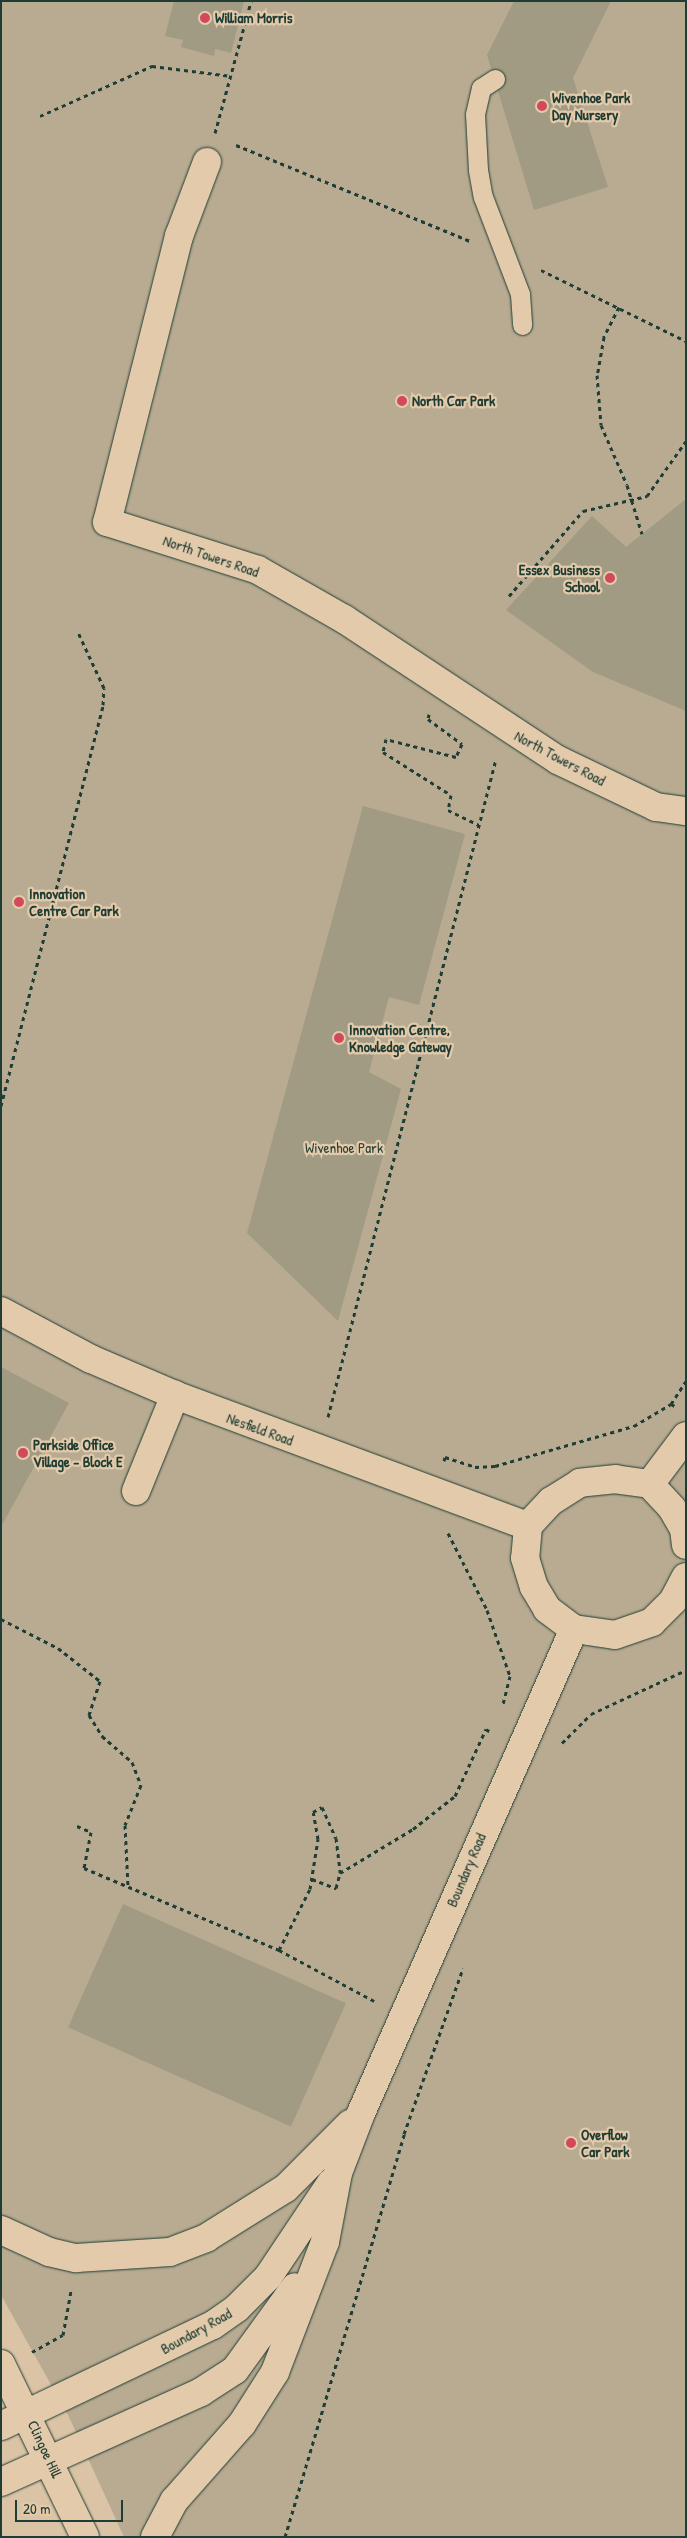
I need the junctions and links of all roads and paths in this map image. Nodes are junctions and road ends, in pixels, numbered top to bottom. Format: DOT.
graph roads {
  1 [pos="251,1"];
  2 [pos="231,76"];
  3 [pos="495,79"];
  4 [pos="40,116"];
  5 [pos="223,140"];
  6 [pos="233,143"];
  7 [pos="207,162"];
  8 [pos="509,257"];
  9 [pos="619,307"];
  10 [pos="522,325"];
  11 [pos="686,341"];
  12 [pos="686,441"];
  13 [pos="632,500"];
  14 [pos="642,534"];
  15 [pos="509,596"];
  16 [pos="78,632"];
  17 [pos="435,679"];
  18 [pos="504,728"];
  19 [pos="686,810"];
  20 [pos="479,825"];
  21 [pos="1,1106"];
  22 [pos="1,1311"];
  23 [pos="686,1381"];
  24 [pos="175,1396"];
  25 [pos="671,1404"];
  26 [pos="327,1420"];
  27 [pos="686,1436"];
  28 [pos="650,1484"];
  29 [pos="136,1491"];
  30 [pos="528,1526"];
  31 [pos="686,1545"];
  32 [pos="686,1579"];
  33 [pos="1,1619"];
  34 [pos="574,1628"];
  35 [pos="686,1670"];
  36 [pos="492,1733"];
  37 [pos="524,1737"];
  38 [pos="489,1740"];
  39 [pos="77,1826"];
  40 [pos="340,1873"];
  41 [pos="312,1879"];
  42 [pos="128,1887"];
  43 [pos="279,1950"];
  44 [pos="465,1962"];
  45 [pos="381,1993"];
  46 [pos="377,2002"];
  47 [pos="375,2008"];
  48 [pos="361,2113"];
  49 [pos="338,2173"];
  50 [pos="1,2230"];
  51 [pos="325,2242"];
  52 [pos="76,2258"];
  53 [pos="63,2335"];
  54 [pos="1,2364"];
  55 [pos="28,2412"];
  56 [pos="1,2426"];
  57 [pos="51,2461"];
  58 [pos="1,2482"];
  59 [pos="84,2537"];
  60 [pos="155,2537"];
  61 [pos="285,2537"];
  1 -- 2 [label="path"];
  2 -- 4 [label="path"];
  2 -- 5 [label="path"];
  3 -- 8 [label="lane"];
  6 -- 8 [label="path"];
  7 -- 17 [label="street, North Towers Road"];
  8 -- 9 [label="path"];
  8 -- 10 [label="lane"];
  9 -- 11 [label="path"];
  9 -- 13 [label="path"];
  12 -- 13 [label="path"];
  13 -- 14 [label="path"];
  13 -- 15 [label="path"];
  16 -- 21 [label="path"];
  17 -- 18 [label="street, North Towers Road"];
  17 -- 20 [label="path"];
  18 -- 19 [label="street, North Towers Road"];
  18 -- 20 [label="path"];
  20 -- 26 [label="path"];
  22 -- 24 [label="street, Nesfield Road"];
  23 -- 25 [label="path"];
  24 -- 29 [label="street"];
  24 -- 30 [label="street, Nesfield Road"];
  27 -- 28 [label="street"];
  28 -- 30 [label="street"];
  28 -- 31 [label="street"];
  30 -- 34 [label="street"];
  32 -- 34 [label="street"];
  33 -- 42 [label="path"];
  34 -- 37 [label="street, Boundary Road"];
  35 -- 37 [label="path"];
  36 -- 37 [label="path"];
  36 -- 38 [label="path"];
  36 -- 40 [label="path"];
  37 -- 48 [label="street, Boundary Road"];
  39 -- 42 [label="path"];
  40 -- 41 [label="path"];
  40 -- 41 [label="path"];
  41 -- 43 [label="path"];
  42 -- 43 [label="path"];
  43 -- 46 [label="path"];
  44 -- 61 [label="path"];
  45 -- 46 [label="path"];
  46 -- 47 [label="path"];
  48 -- 49 [label="street, Boundary Road"];
  48 -- 52 [label="street, Boundary Road"];
  49 -- 51 [label="street, Boundary Road"];
  49 -- 55 [label="street, Boundary Road"];
  50 -- 52 [label="street, Boundary Road"];
  51 -- 57 [label="street, Boundary Road"];
  51 -- 60 [label="street, Boundary Road"];
  52 -- 53 [label="path"];
  54 -- 55 [label="street, Clingoe Hill"];
  55 -- 56 [label="street, Boundary Road"];
  55 -- 57 [label="street, Clingoe Hill"];
  57 -- 58 [label="street, Boundary Road"];
  57 -- 59 [label="street, Clingoe Hill"];
}
